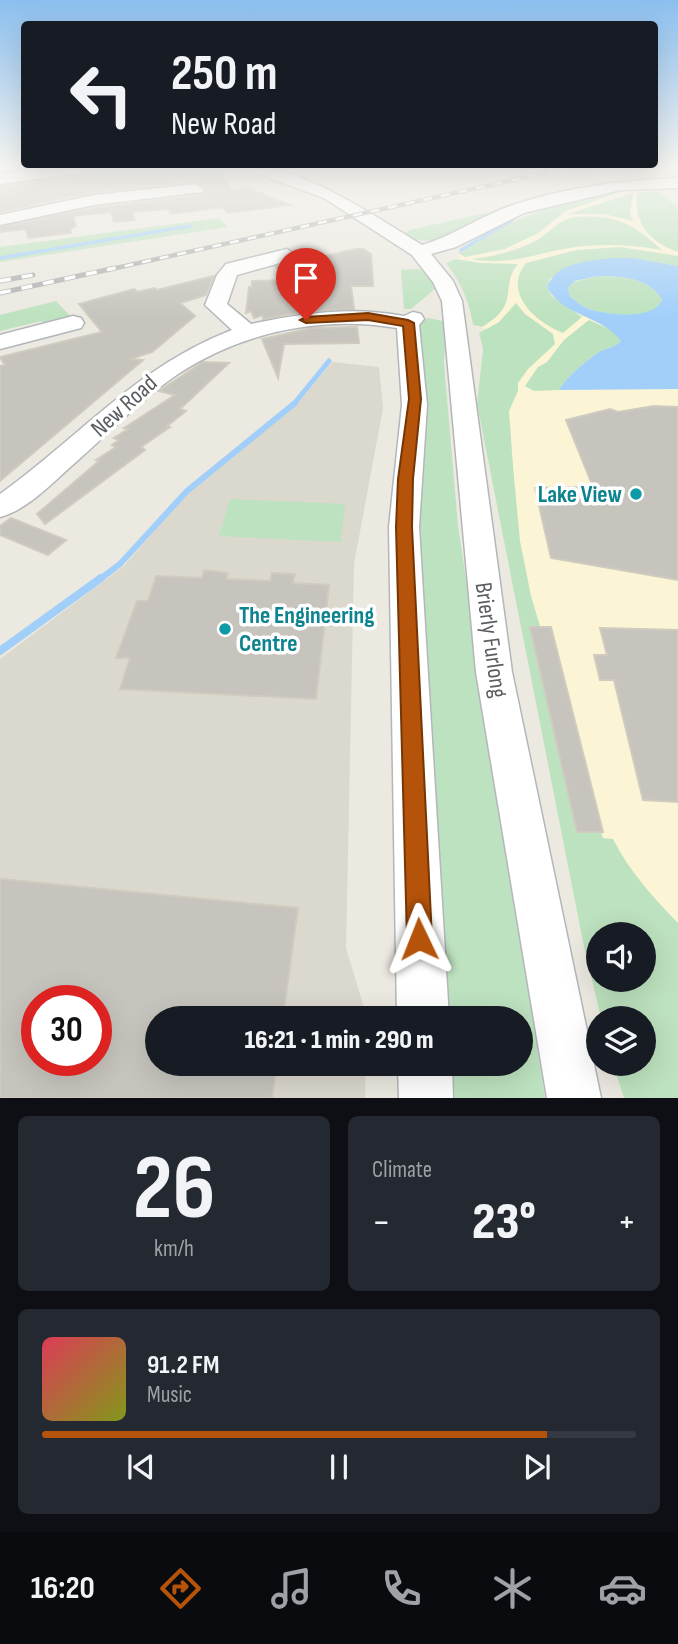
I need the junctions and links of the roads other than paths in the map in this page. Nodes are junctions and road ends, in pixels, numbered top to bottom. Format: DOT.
graph roads {
  1 [pos="361,216"];
  2 [pos="500,216"];
  3 [pos="419,251"];
  4 [pos="287,256"];
  5 [pos="63,328"];
  6 [pos="246,331"];
  7 [pos="0,342"];
  8 [pos="4,501"];
  9 [pos="422,1006"];
  10 [pos="425,1076"];
  11 [pos="426,1098"];
  12 [pos="574,1098"];
  1 -- 3 [label="street, Brierly Furlong"];
  2 -- 3 [label="street"];
  3 -- 12 [label="street, Brierly Furlong"];
  4 -- 6 [label="street"];
  5 -- 7 [label="street"];
  6 -- 8 [label="street, New Road"];
  6 -- 9 [label="street, New Road"];
  10 -- 11 [label="street"];
}
